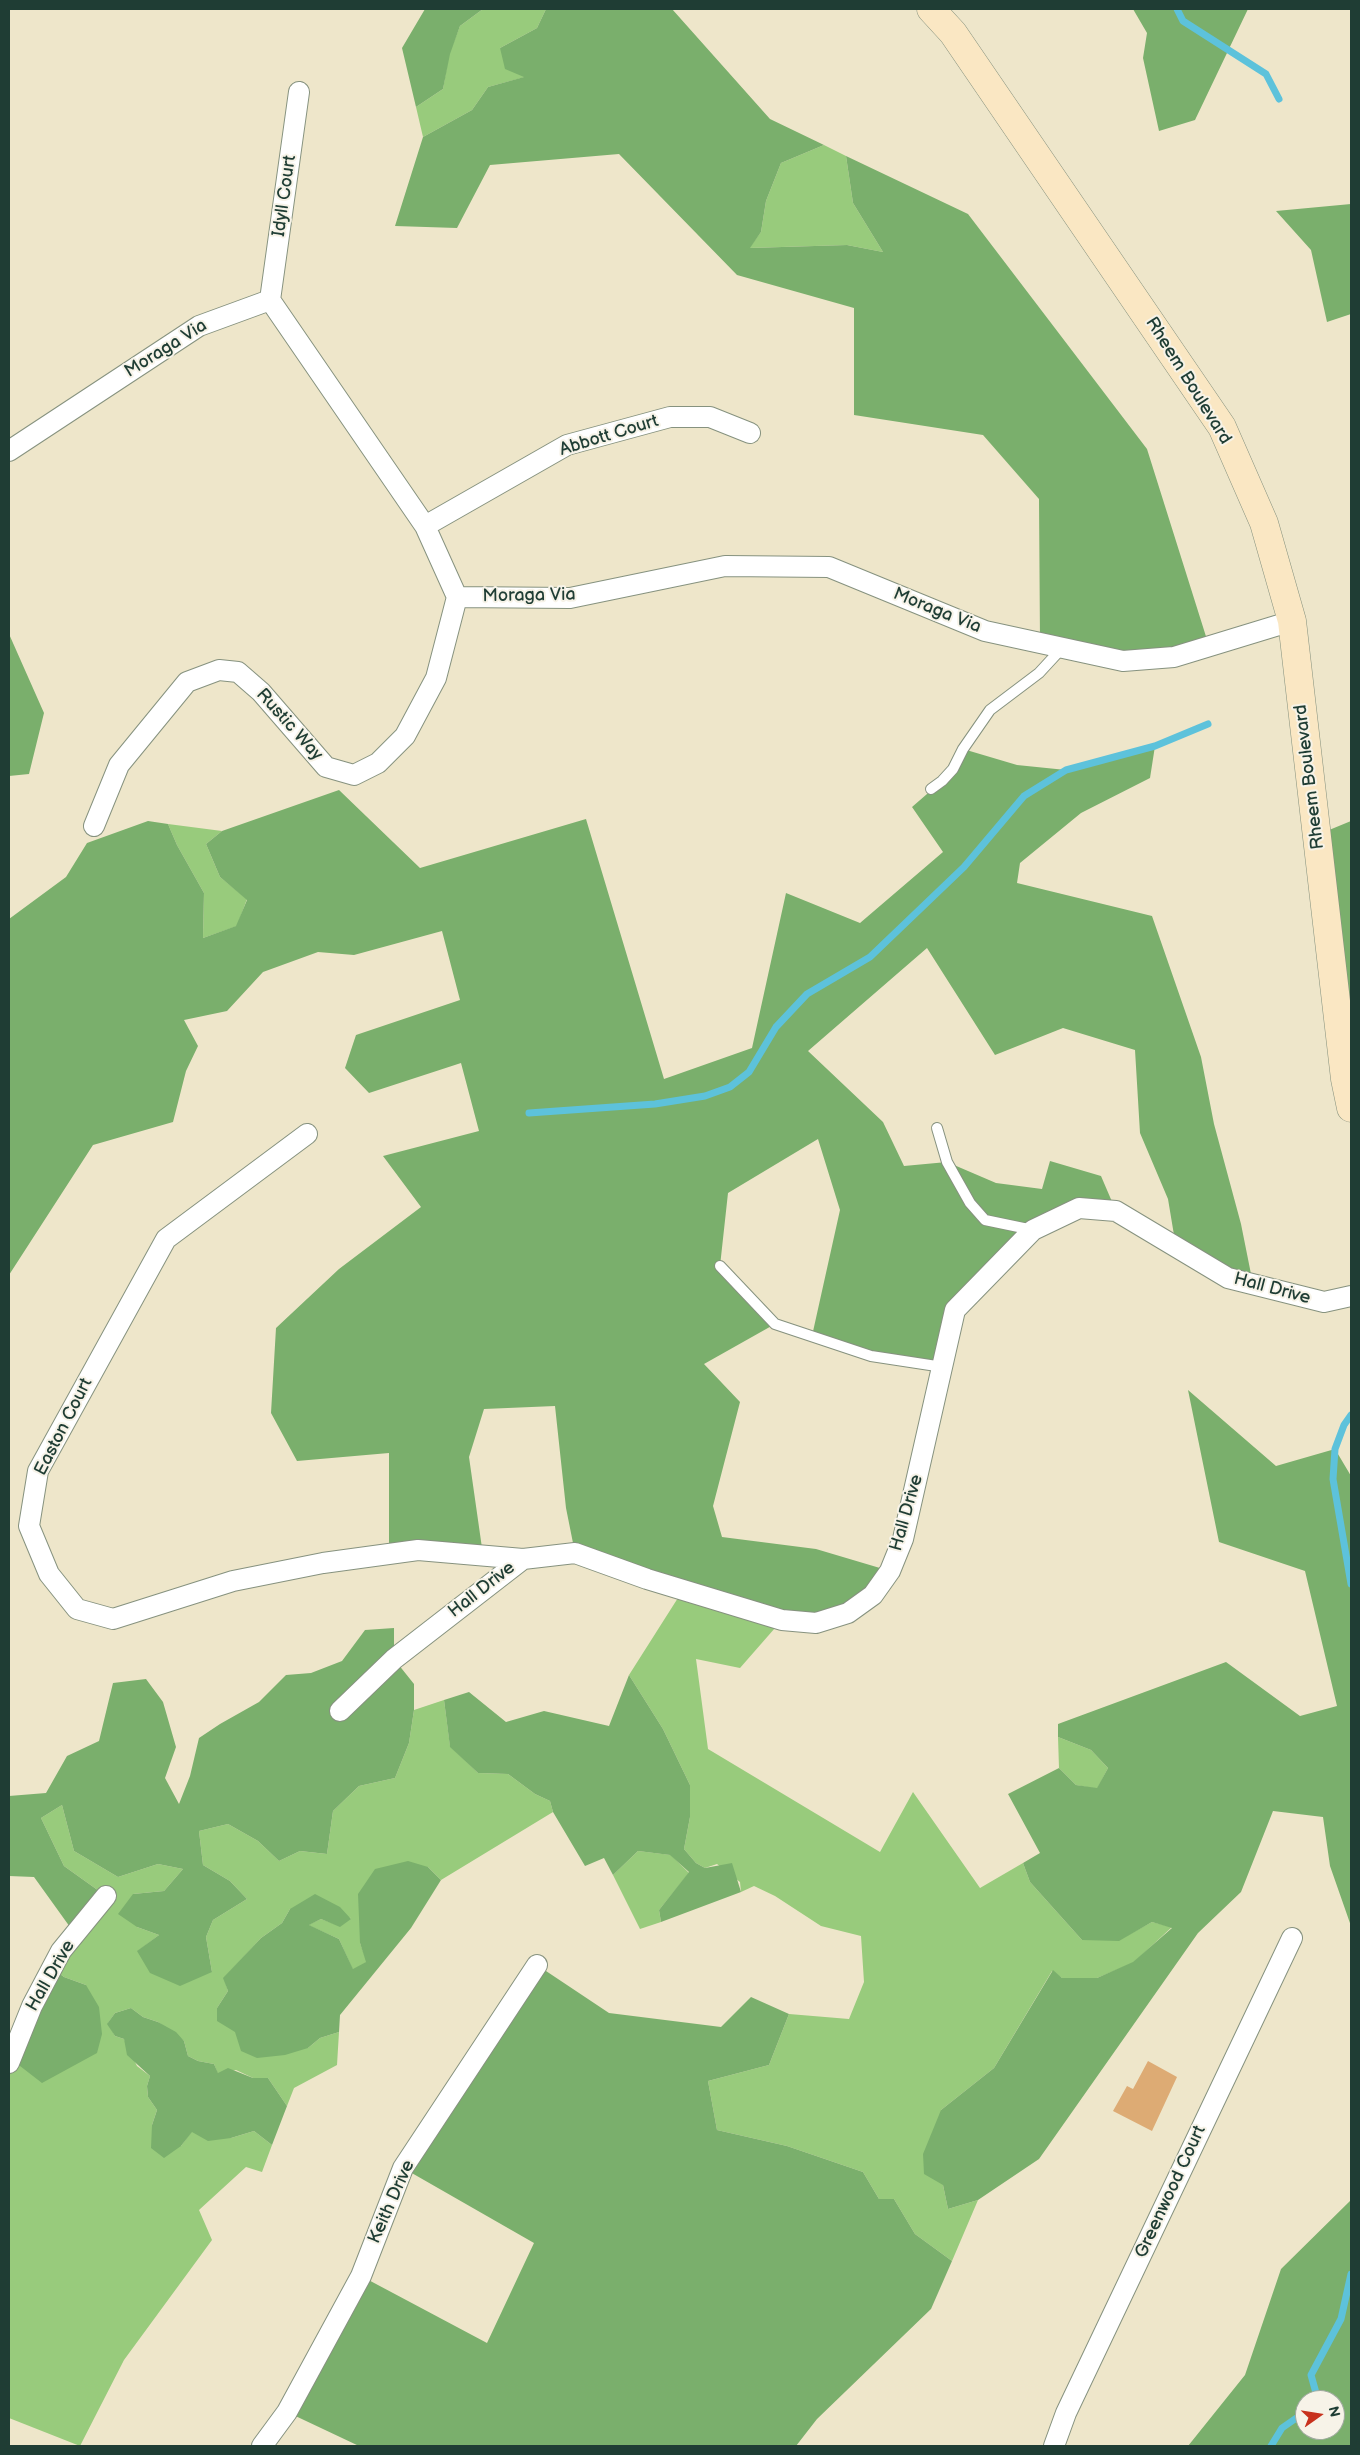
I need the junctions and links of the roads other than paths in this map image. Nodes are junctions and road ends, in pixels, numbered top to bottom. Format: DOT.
graph roads {
  1 [pos="931,9"];
  2 [pos="299,92"];
  3 [pos="270,300"];
  4 [pos="750,434"];
  5 [pos="9,451"];
  6 [pos="425,526"];
  7 [pos="457,597"];
  8 [pos="1292,621"];
  9 [pos="1063,647"];
  10 [pos="931,788"];
  11 [pos="94,826"];
  12 [pos="1346,1037"];
  13 [pos="1348,1080"];
  14 [pos="1351,1108"];
  15 [pos="937,1128"];
  16 [pos="307,1134"];
  17 [pos="1033,1230"];
  18 [pos="720,1266"];
  19 [pos="1351,1296"];
  20 [pos="943,1367"];
  21 [pos="523,1559"];
  22 [pos="340,1711"];
  23 [pos="106,1896"];
  24 [pos="1292,1938"];
  25 [pos="537,1965"];
  26 [pos="9,2063"];
  27 [pos="262,2446"];
  28 [pos="1054,2446"];
  1 -- 8 [label="street, Rheem Boulevard"];
  2 -- 3 [label="street, Idyll Court"];
  3 -- 5 [label="street, Moraga Via"];
  3 -- 6 [label="street, Moraga Via"];
  4 -- 6 [label="street, Abbott Court"];
  6 -- 7 [label="street, Moraga Via"];
  7 -- 9 [label="street, Moraga Via"];
  7 -- 11 [label="street, Rustic Way"];
  8 -- 9 [label="street, Moraga Via"];
  8 -- 12 [label="street, Rheem Boulevard"];
  9 -- 10 [label="lane"];
  12 -- 13 [label="street, Rheem Boulevard"];
  13 -- 14 [label="street, Rheem Boulevard"];
  15 -- 17 [label="lane"];
  16 -- 21 [label="street, Easton Court"];
  17 -- 19 [label="street, Hall Drive"];
  17 -- 20 [label="street, Hall Drive"];
  18 -- 20 [label="lane"];
  20 -- 21 [label="street, Hall Drive"];
  21 -- 22 [label="street, Hall Drive"];
  23 -- 26 [label="street, Hall Drive"];
  24 -- 28 [label="street, Greenwood Court"];
  25 -- 27 [label="street, Keith Drive"];
}
